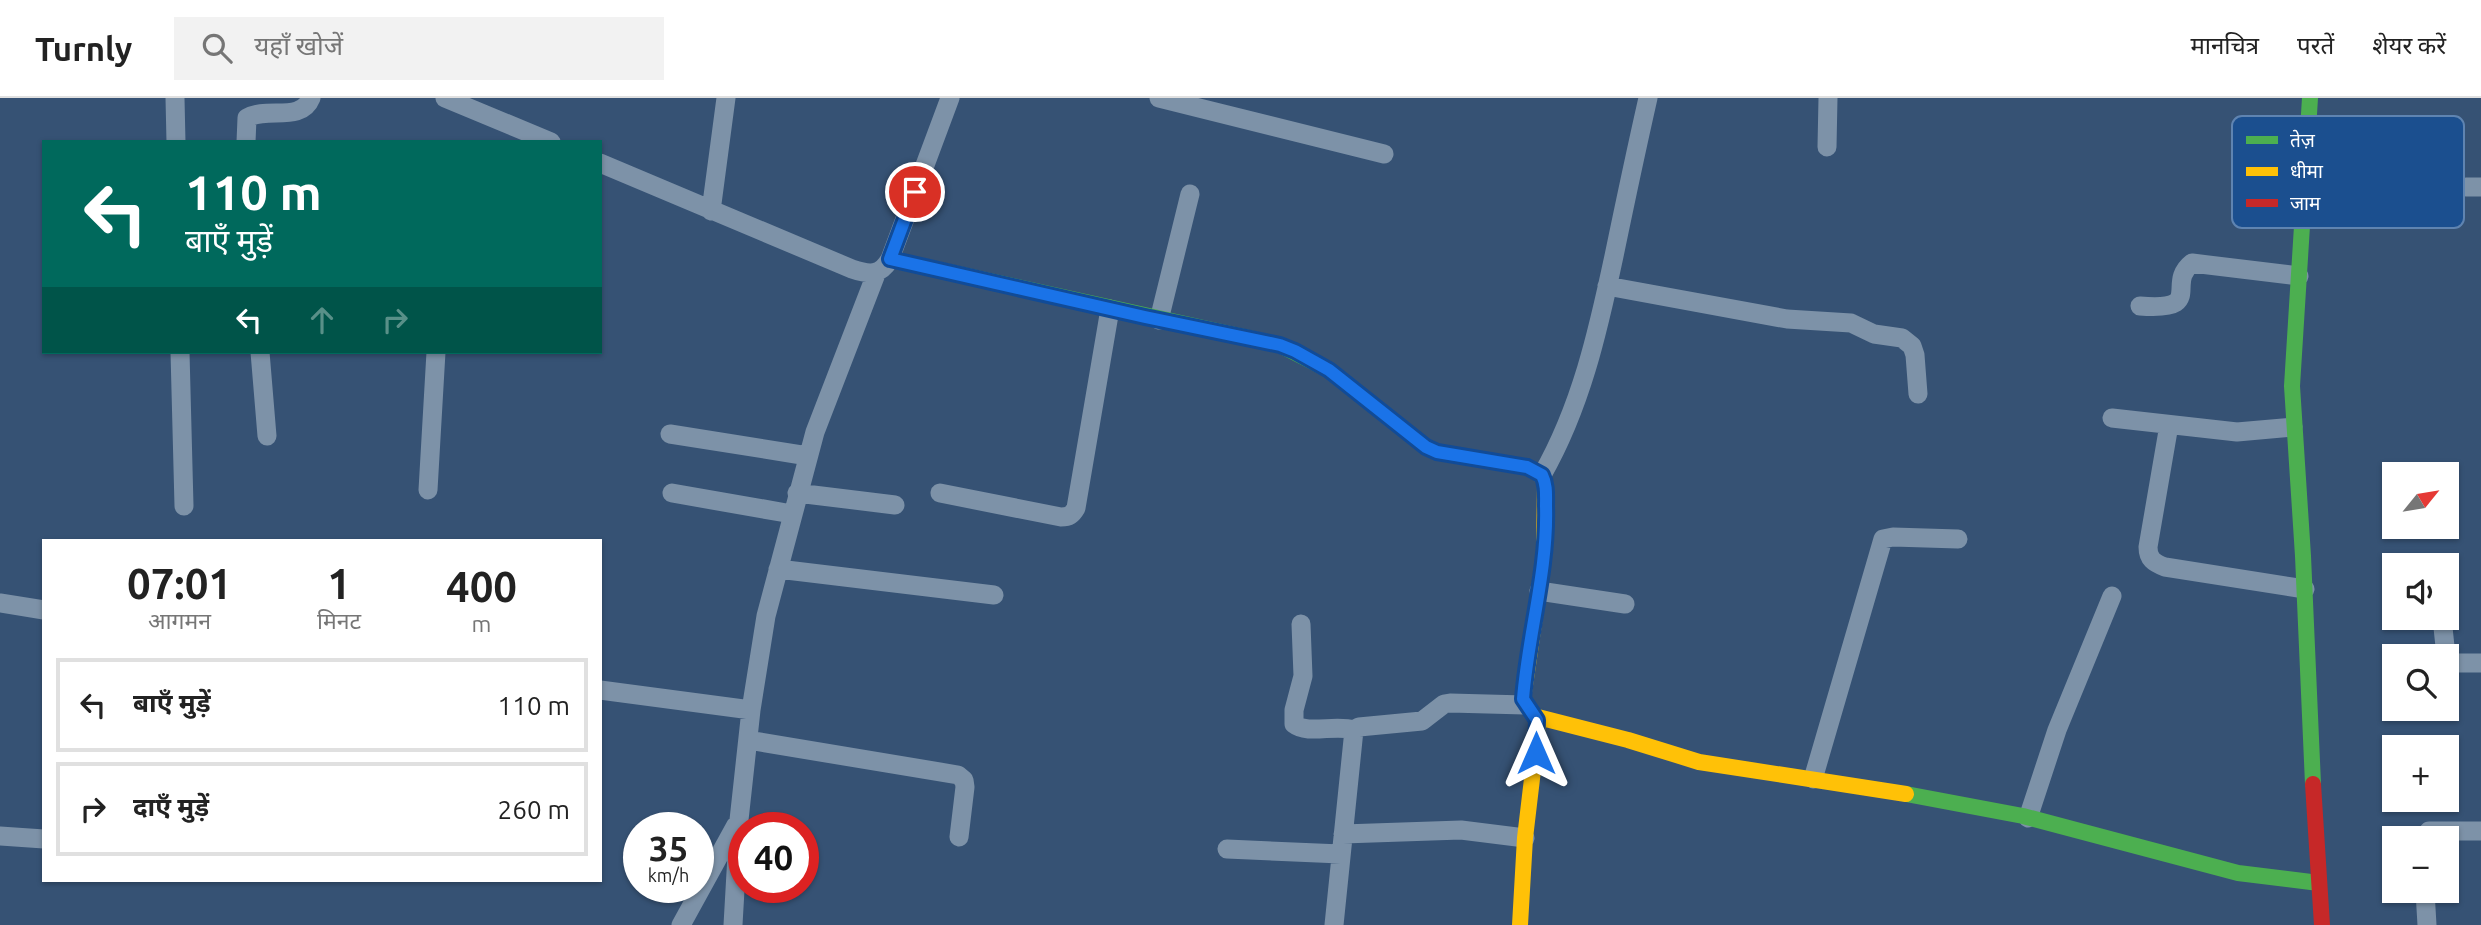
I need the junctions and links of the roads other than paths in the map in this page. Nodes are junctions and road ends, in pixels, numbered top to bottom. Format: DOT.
graph roads {
  1 [pos="175,98"];
  2 [pos="311,98"];
  3 [pos="445,98"];
  4 [pos="726,98"];
  5 [pos="950,98"];
  6 [pos="1159,98"];
  7 [pos="1648,98"];
  8 [pos="1828,98"];
  9 [pos="2310,98"];
  10 [pos="2309,116"];
  11 [pos="502,132"];
  12 [pos="176,140"];
  13 [pos="246,140"];
  14 [pos="541,140"];
  15 [pos="1827,147"];
  16 [pos="1384,154"];
  17 [pos="602,164"];
  18 [pos="1189,194"];
  19 [pos="712,211"];
  20 [pos="2302,228"];
  21 [pos="890,259"];
  22 [pos="876,274"];
  23 [pos="2299,276"];
  24 [pos="1607,286"];
  25 [pos="2140,306"];
  26 [pos="1110,309"];
  27 [pos="1159,320"];
  28 [pos="180,354"];
  29 [pos="260,354"];
  30 [pos="436,354"];
  31 [pos="1917,394"];
  32 [pos="2112,418"];
  33 [pos="2169,425"];
  34 [pos="2293,427"];
  35 [pos="670,434"];
  36 [pos="267,436"];
  37 [pos="808,456"];
  38 [pos="1542,475"];
  39 [pos="428,490"];
  40 [pos="797,493"];
  41 [pos="940,493"];
  42 [pos="672,494"];
  43 [pos="895,505"];
  44 [pos="184,506"];
  45 [pos="792,514"];
  46 [pos="1958,539"];
  47 [pos="778,569"];
  48 [pos="2305,589"];
  49 [pos="1539,591"];
  50 [pos="994,595"];
  51 [pos="2112,596"];
  52 [pos="0,603"];
  53 [pos="1625,604"];
  54 [pos="42,610"];
  55 [pos="1301,624"];
  56 [pos="2459,663"];
  57 [pos="2481,663"];
  58 [pos="602,690"];
  59 [pos="751,710"];
  60 [pos="1530,710"];
  61 [pos="1354,730"];
  62 [pos="748,740"];
  63 [pos="1813,779"];
  64 [pos="740,812"];
  65 [pos="2028,818"];
  66 [pos="2459,831"];
  67 [pos="2481,831"];
  68 [pos="0,836"];
  69 [pos="960,837"];
  70 [pos="1525,838"];
  71 [pos="42,839"];
  72 [pos="728,840"];
  73 [pos="1342,844"];
  74 [pos="1227,849"];
  75 [pos="2319,883"];
  76 [pos="734,903"];
  77 [pos="2426,903"];
  78 [pos="681,925"];
  79 [pos="733,925"];
  80 [pos="1334,925"];
  81 [pos="1520,925"];
  82 [pos="2322,925"];
  83 [pos="2427,925"];
  1 -- 12 [label="street"];
  2 -- 13 [label="street"];
  3 -- 11 [label="street"];
  4 -- 19 [label="street"];
  5 -- 21 [label="street"];
  6 -- 16 [label="street"];
  7 -- 24 [label="street"];
  8 -- 15 [label="street"];
  9 -- 10 [label="street"];
  11 -- 14 [label="street"];
  17 -- 19 [label="street"];
  18 -- 27 [label="street"];
  19 -- 22 [label="street"];
  20 -- 23 [label="street"];
  21 -- 22 [label="street"];
  21 -- 26 [label="street"];
  22 -- 37 [label="street"];
  23 -- 25 [label="street"];
  23 -- 34 [label="street"];
  24 -- 31 [label="street"];
  24 -- 38 [label="street"];
  26 -- 27 [label="street"];
  26 -- 41 [label="street"];
  27 -- 38 [label="street"];
  28 -- 44 [label="street"];
  29 -- 36 [label="street"];
  30 -- 39 [label="street"];
  32 -- 33 [label="street"];
  33 -- 34 [label="street"];
  33 -- 48 [label="street"];
  34 -- 48 [label="street"];
  35 -- 37 [label="street"];
  37 -- 40 [label="street"];
  38 -- 49 [label="street"];
  40 -- 43 [label="street"];
  40 -- 45 [label="street"];
  42 -- 45 [label="street"];
  45 -- 47 [label="street"];
  46 -- 63 [label="street"];
  47 -- 50 [label="street"];
  47 -- 59 [label="street"];
  48 -- 75 [label="street"];
  49 -- 53 [label="street"];
  49 -- 60 [label="street"];
  51 -- 65 [label="street"];
  52 -- 54 [label="street"];
  55 -- 61 [label="street"];
  56 -- 57 [label="street"];
  58 -- 59 [label="street"];
  59 -- 62 [label="street"];
  60 -- 61 [label="street"];
  60 -- 63 [label="street"];
  60 -- 70 [label="street"];
  61 -- 73 [label="street"];
  62 -- 64 [label="street"];
  62 -- 69 [label="street"];
  63 -- 65 [label="street"];
  65 -- 75 [label="street"];
  66 -- 67 [label="street"];
  68 -- 71 [label="street"];
  70 -- 73 [label="street"];
  70 -- 81 [label="street"];
  72 -- 78 [label="street"];
  73 -- 74 [label="street"];
  73 -- 80 [label="street"];
  75 -- 82 [label="street"];
  76 -- 79 [label="street"];
  77 -- 83 [label="street"];
}
